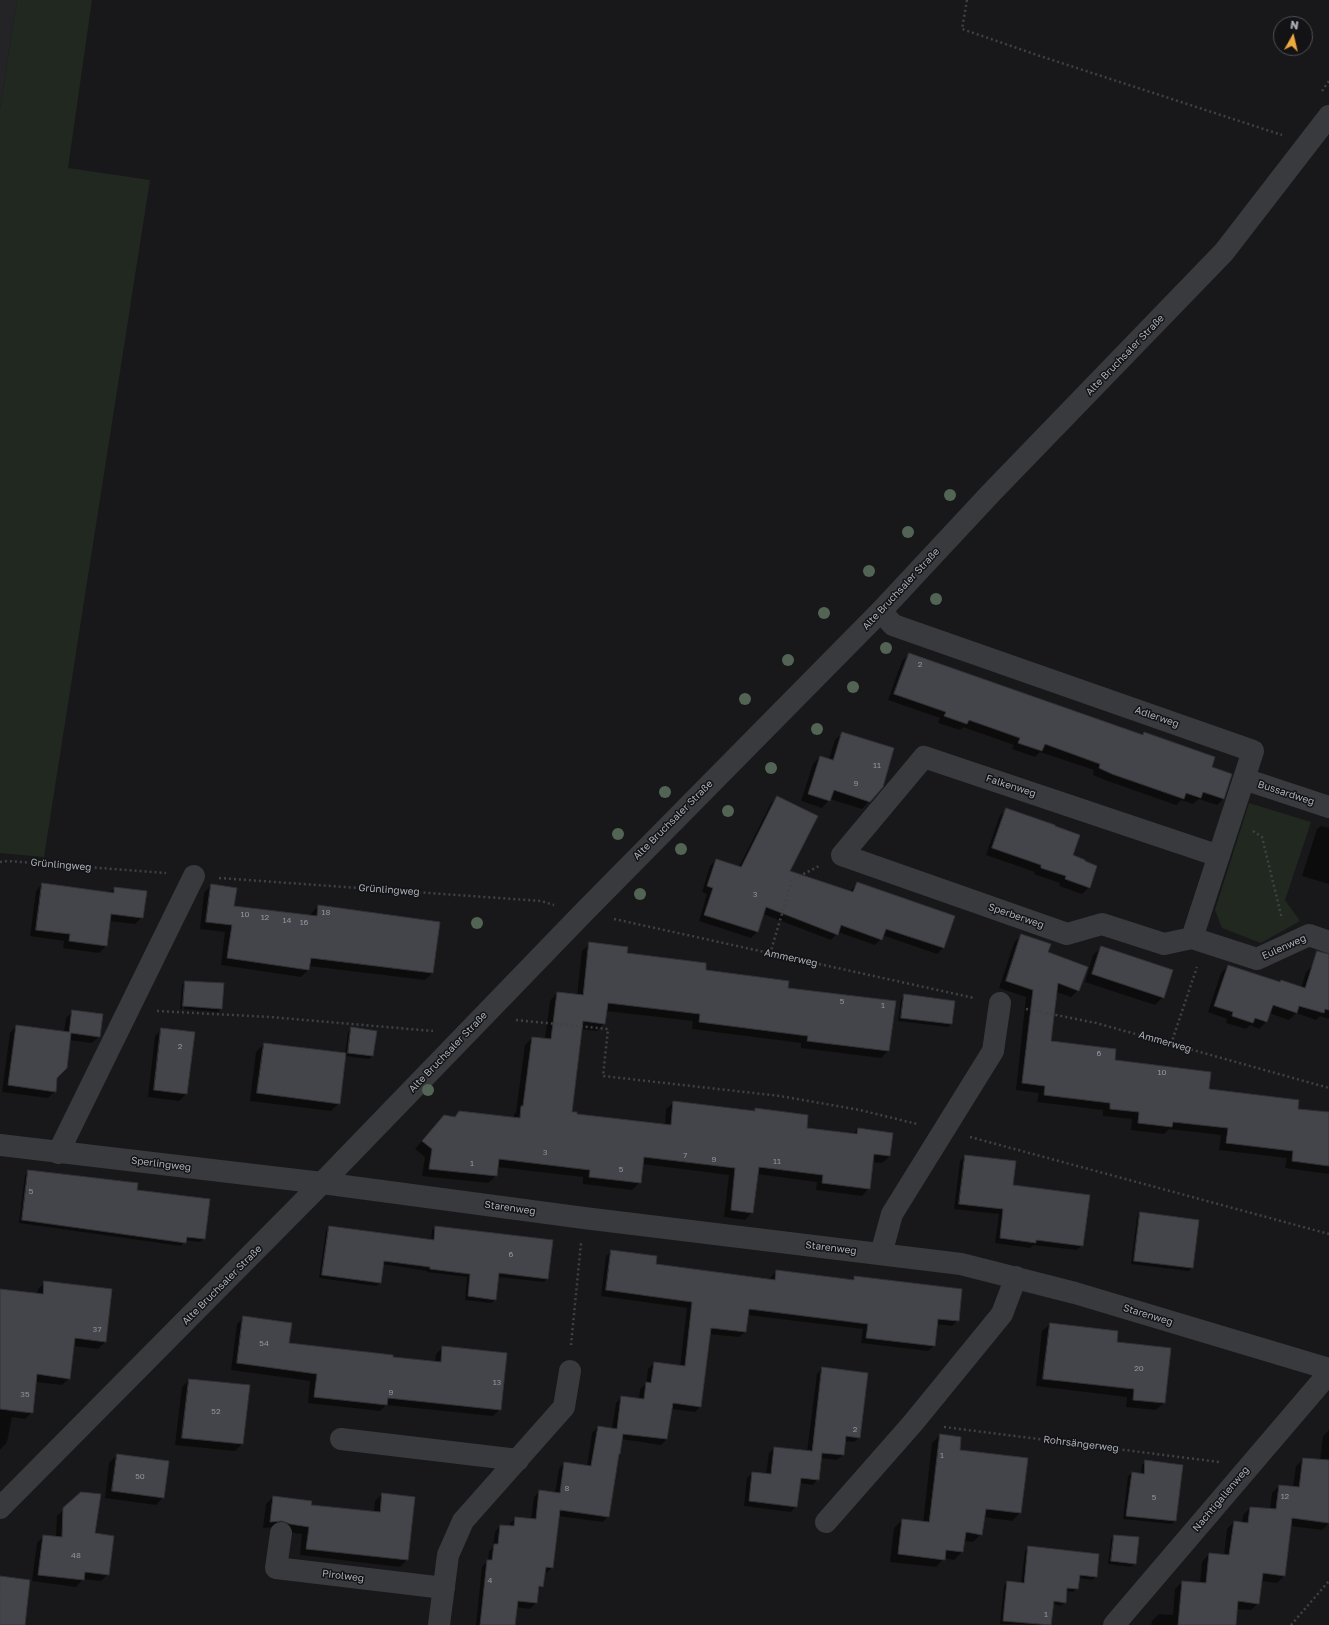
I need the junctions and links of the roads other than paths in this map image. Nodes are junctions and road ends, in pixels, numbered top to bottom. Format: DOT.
graph roads {
  1 [pos="1329,116"];
  2 [pos="881,611"];
  3 [pos="1244,779"];
  4 [pos="1329,807"];
  5 [pos="842,855"];
  6 [pos="1219,856"];
  7 [pos="194,876"];
  8 [pos="1199,940"];
  9 [pos="1329,942"];
  10 [pos="1000,1003"];
  11 [pos="0,1149"];
  12 [pos="58,1152"];
  13 [pos="322,1183"];
  14 [pos="881,1254"];
  15 [pos="1016,1278"];
  16 [pos="1329,1369"];
  17 [pos="570,1371"];
  18 [pos="1329,1373"];
  19 [pos="341,1439"];
  20 [pos="518,1460"];
  21 [pos="0,1508"];
  22 [pos="826,1522"];
  23 [pos="281,1533"];
  24 [pos="444,1588"];
  25 [pos="439,1625"];
  26 [pos="1114,1625"];
  1 -- 2 [label="street, Alte Bruchsaler Straße"];
  2 -- 3 [label="street, Adlerweg"];
  2 -- 13 [label="street, Alte Bruchsaler Straße"];
  3 -- 4 [label="street, Bussardweg"];
  3 -- 6 [label="street, Adlerweg"];
  5 -- 6 [label="street, Falkenweg"];
  5 -- 8 [label="street, Sperberweg"];
  6 -- 8 [label="street, Adlerweg"];
  7 -- 12 [label="street"];
  8 -- 9 [label="street, Eulenweg"];
  10 -- 14 [label="street"];
  11 -- 12 [label="street, Sperlingweg"];
  12 -- 13 [label="street, Sperlingweg"];
  13 -- 14 [label="street, Starenweg"];
  13 -- 21 [label="street, Alte Bruchsaler Straße"];
  14 -- 15 [label="street, Starenweg"];
  15 -- 16 [label="street, Starenweg"];
  15 -- 22 [label="street"];
  17 -- 20 [label="street"];
  18 -- 26 [label="street, Nachtigallenweg"];
  19 -- 20 [label="street"];
  20 -- 24 [label="street"];
  23 -- 24 [label="street, Pirolweg"];
  24 -- 25 [label="street"];
}
